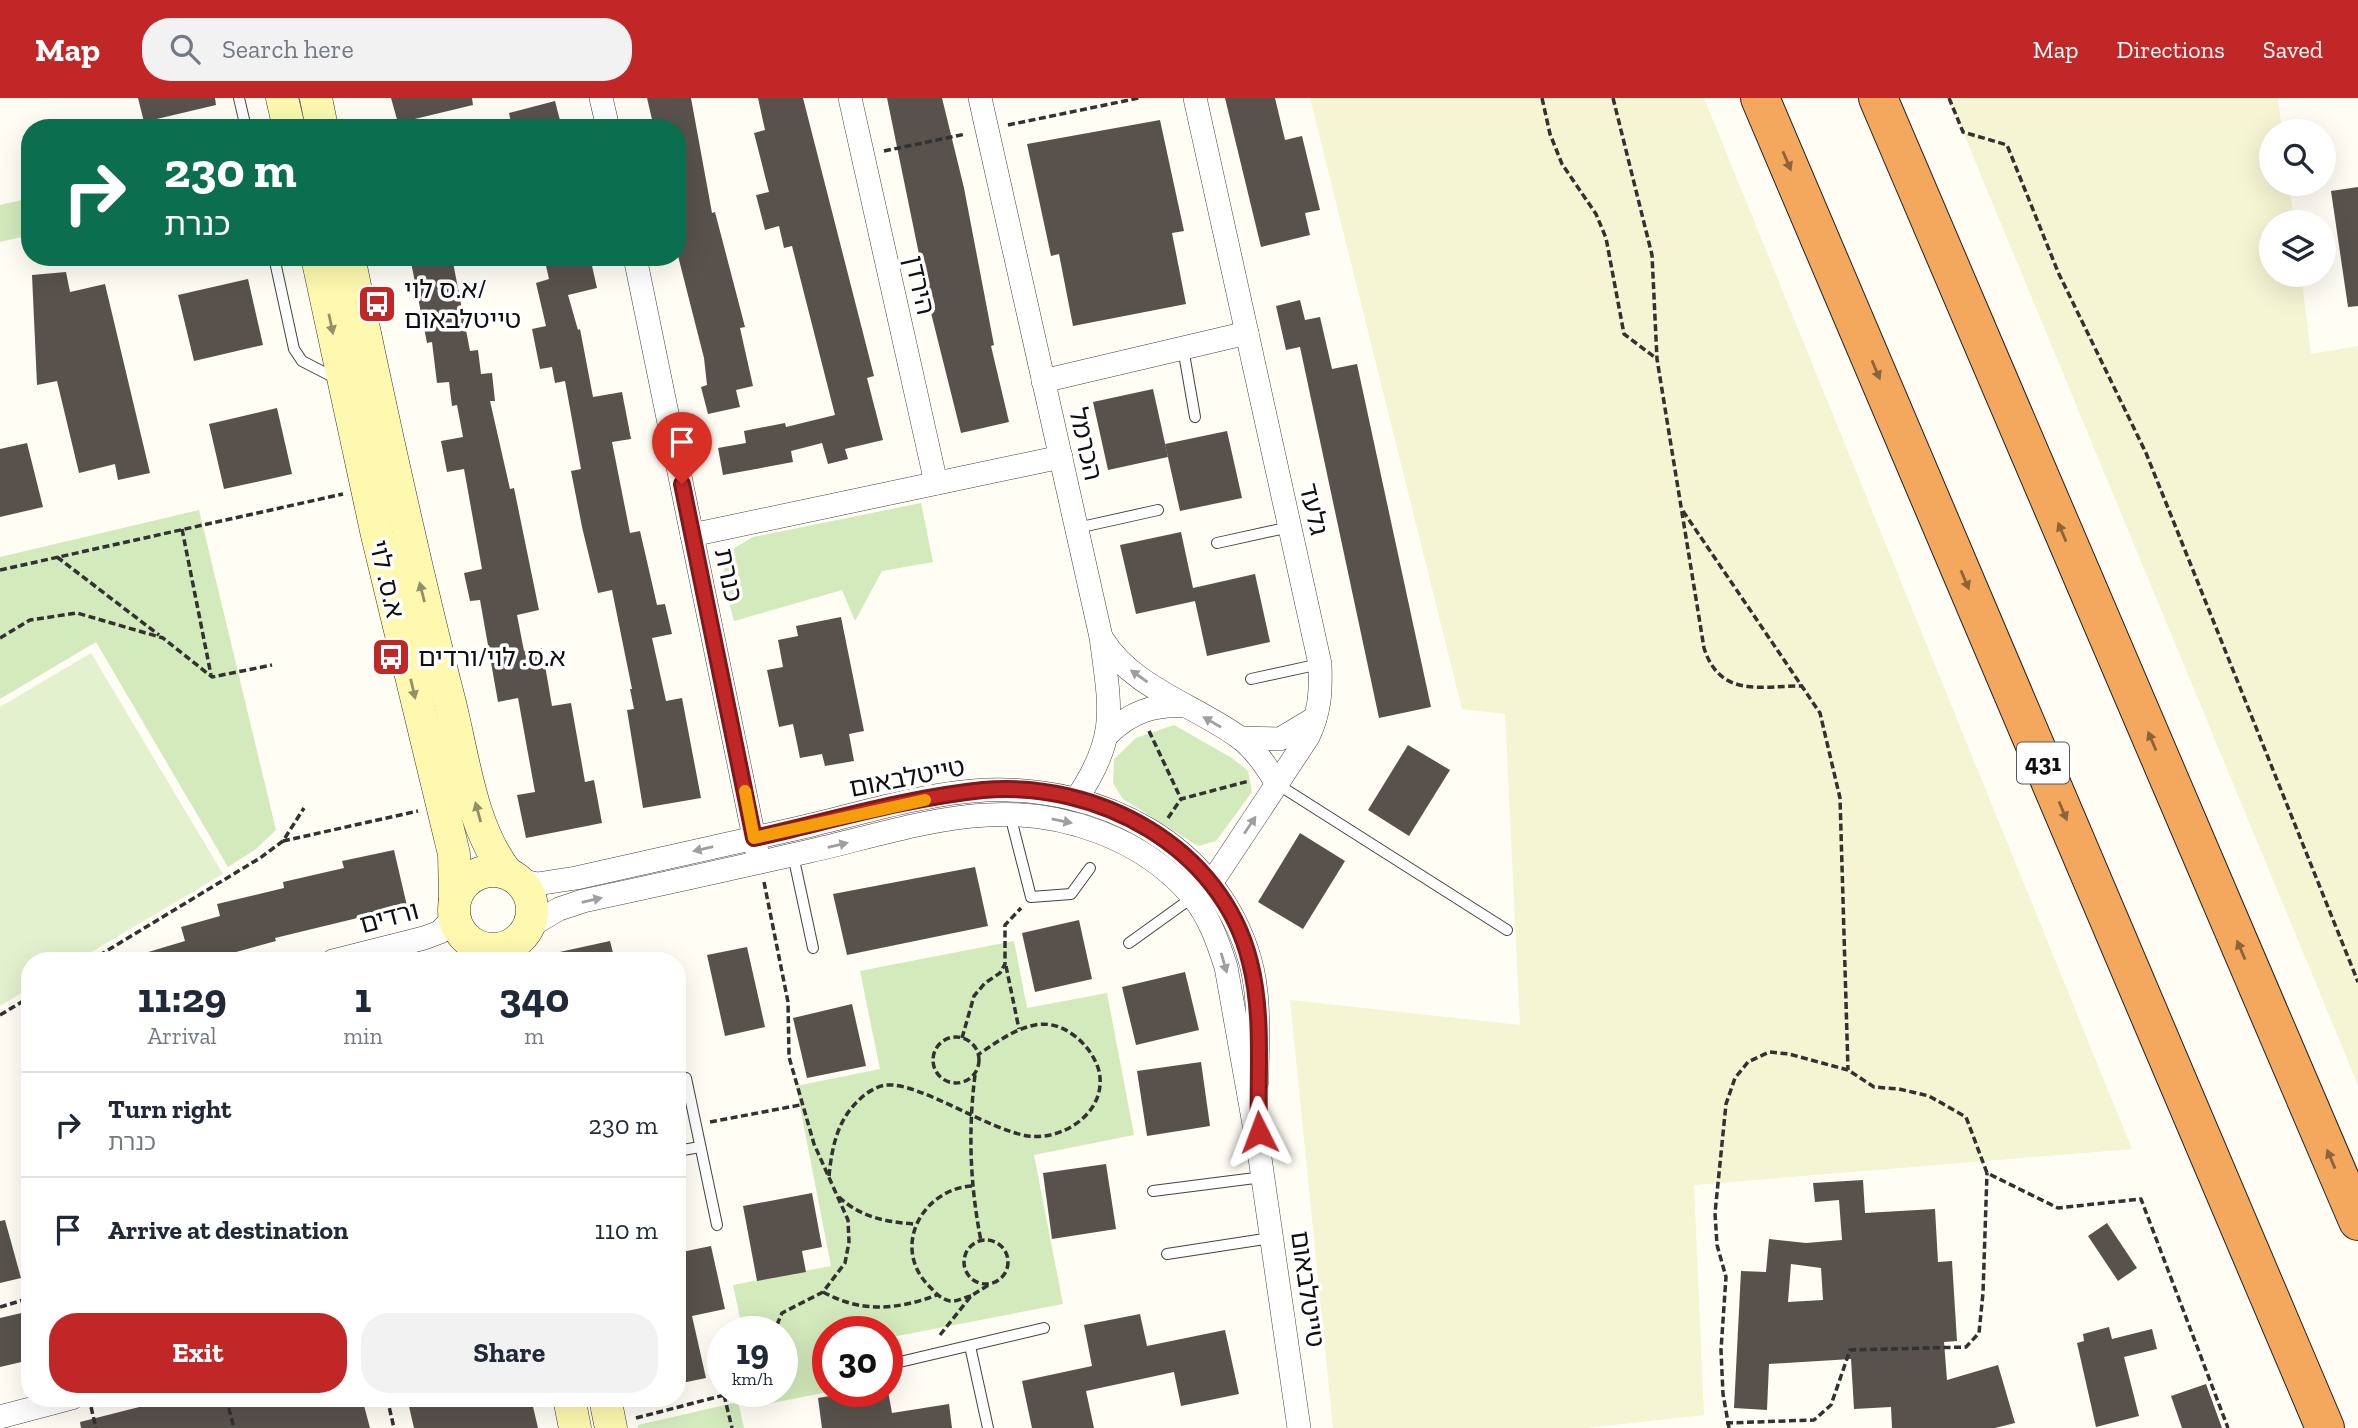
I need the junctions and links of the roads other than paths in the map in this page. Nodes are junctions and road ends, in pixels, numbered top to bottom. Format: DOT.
graph roads {
  1 [pos="239,98"];
  2 [pos="282,98"];
  3 [pos="316,98"];
  4 [pos="601,98"];
  5 [pos="850,98"];
  6 [pos="980,98"];
  7 [pos="1195,98"];
  8 [pos="1760,98"];
  9 [pos="1878,98"];
  10 [pos="244,119"];
  11 [pos="287,119"];
  12 [pos="320,119"];
  13 [pos="606,119"];
  14 [pos="276,266"];
  15 [pos="319,266"];
  16 [pos="351,266"];
  17 [pos="637,266"];
  18 [pos="1247,333"];
  19 [pos="1183,348"];
  20 [pos="1043,381"];
  21 [pos="344,383"];
  22 [pos="1195,417"];
  23 [pos="1061,457"];
  24 [pos="936,483"];
  25 [pos="1158,510"];
  26 [pos="1290,526"];
  27 [pos="1077,528"];
  28 [pos="692,535"];
  29 [pos="1217,543"];
  30 [pos="1101,637"];
  31 [pos="1320,664"];
  32 [pos="1251,679"];
  33 [pos="1185,706"];
  34 [pos="1318,716"];
  35 [pos="1108,734"];
  36 [pos="1240,738"];
  37 [pos="1277,784"];
  38 [pos="1077,799"];
  39 [pos="1010,815"];
  40 [pos="754,838"];
  41 [pos="793,855"];
  42 [pos="760,862"];
  43 [pos="1090,867"];
  44 [pos="513,876"];
  45 [pos="1212,882"];
  46 [pos="1193,897"];
  47 [pos="464,929"];
  48 [pos="1507,930"];
  49 [pos="523,942"];
  50 [pos="1129,943"];
  51 [pos="813,948"];
  52 [pos="369,952"];
  53 [pos="686,1078"];
  54 [pos="700,1147"];
  55 [pos="686,1149"];
  56 [pos="1262,1167"];
  57 [pos="1153,1191"];
  58 [pos="2358,1222"];
  59 [pos="717,1225"];
  60 [pos="1272,1238"];
  61 [pos="1167,1254"];
  62 [pos="1044,1328"];
  63 [pos="970,1346"];
  64 [pos="903,1361"];
  65 [pos="38,1407"];
  66 [pos="571,1407"];
  67 [pos="0,1417"];
  68 [pos="575,1428"];
  69 [pos="988,1428"];
  70 [pos="1299,1428"];
  71 [pos="2325,1428"];
  1 -- 10 [label="lane"];
  2 -- 11 [label="main road"];
  3 -- 12 [label="main road"];
  4 -- 13 [label="street"];
  5 -- 24 [label="street, הירדן"];
  6 -- 20 [label="street, הכרמל"];
  7 -- 18 [label="street, גלעד"];
  8 -- 71 [label="highway, 431, one-way"];
  58 -- 9 [label="highway, one-way"];
  14 -- 21 [label="lane"];
  15 -- 21 [label="main road, א.ס. לוי, one-way"];
  44 -- 16 [label="main road, א.ס. לוי, one-way"];
  17 -- 28 [label="street, כנרת"];
  18 -- 19 [label="street"];
  18 -- 26 [label="street, גלעד"];
  19 -- 20 [label="street"];
  19 -- 22 [label="lane"];
  20 -- 23 [label="street, הכרמל"];
  21 -- 47 [label="main road, א.ס. לוי, one-way"];
  23 -- 24 [label="street"];
  23 -- 27 [label="street, הכרמל"];
  24 -- 28 [label="street"];
  25 -- 27 [label="lane"];
  26 -- 29 [label="lane"];
  26 -- 31 [label="street, גלעד"];
  27 -- 30 [label="street, הכרמל"];
  28 -- 40 [label="street, כנרת"];
  33 -- 30 [label="street, one-way"];
  30 -- 35 [label="street, הכרמל"];
  31 -- 32 [label="lane"];
  31 -- 34 [label="street, גלעד"];
  33 -- 35 [label="street"];
  36 -- 33 [label="street, one-way"];
  34 -- 36 [label="street"];
  34 -- 37 [label="street, גלעד"];
  35 -- 38 [label="street, הכרמל"];
  36 -- 37 [label="street"];
  45 -- 37 [label="street, גלעד, one-way"];
  37 -- 48 [label="lane"];
  38 -- 40 [label="street, טייטלבאום"];
  38 -- 45 [label="street, טייטלבאום"];
  41 -- 39 [label="street, טייטלבאום, one-way"];
  39 -- 43 [label="lane"];
  39 -- 46 [label="street, טייטלבאום, one-way"];
  40 -- 42 [label="street, כנרת"];
  40 -- 44 [label="street, טייטלבאום, one-way"];
  41 -- 42 [label="street, טייטלבאום"];
  41 -- 51 [label="lane"];
  49 -- 42 [label="street, טייטלבאום, one-way"];
  44 -- 47 [label="main road"];
  44 -- 49 [label="main road"];
  45 -- 46 [label="street, גלעד"];
  45 -- 56 [label="street, טייטלבאום"];
  46 -- 50 [label="lane"];
  46 -- 56 [label="street, טייטלבאום, one-way"];
  47 -- 49 [label="main road"];
  47 -- 52 [label="street, ורדים"];
  53 -- 54 [label="lane"];
  54 -- 55 [label="lane"];
  54 -- 59 [label="lane"];
  56 -- 57 [label="lane"];
  56 -- 60 [label="street, טייטלבאום"];
  60 -- 61 [label="lane"];
  60 -- 70 [label="street, טייטלבאום"];
  62 -- 63 [label="lane"];
  63 -- 64 [label="lane"];
  63 -- 69 [label="lane"];
  65 -- 67 [label="street"];
  66 -- 68 [label="main road"];
}
